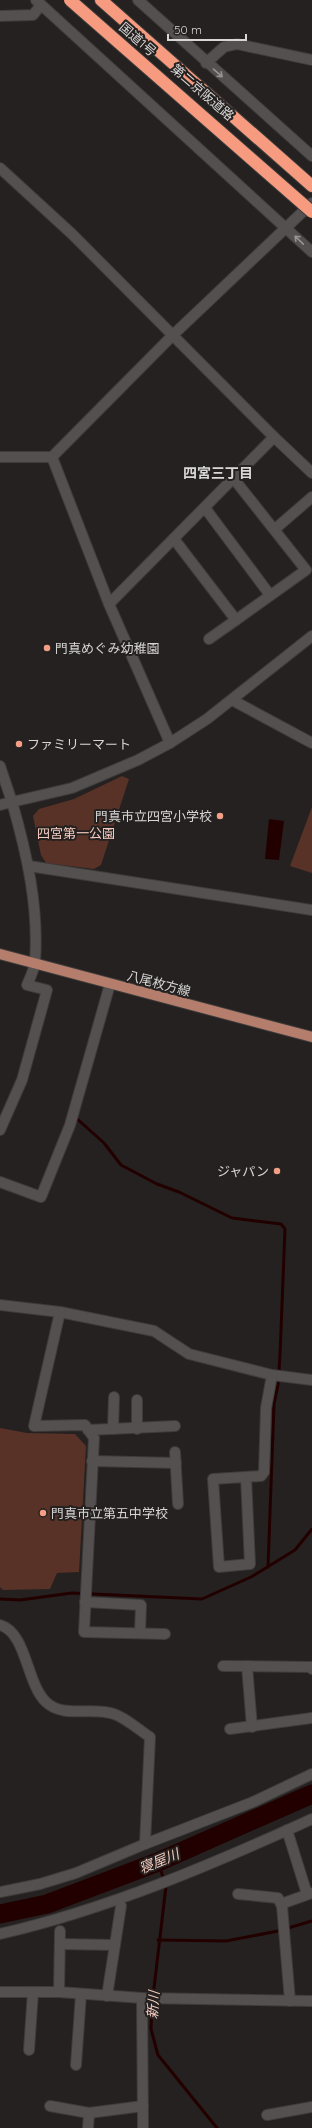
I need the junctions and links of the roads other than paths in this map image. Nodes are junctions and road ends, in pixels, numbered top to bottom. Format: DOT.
graph roads {
  1 [pos="70,0"];
  2 [pos="74,0"];
  3 [pos="102,0"];
  4 [pos="138,0"];
  5 [pos="39,2"];
  6 [pos="0,16"];
  7 [pos="312,60"];
  8 [pos="206,63"];
  9 [pos="312,156"];
  10 [pos="0,168"];
  11 [pos="312,182"];
  12 [pos="312,186"];
  13 [pos="312,203"];
  14 [pos="312,208"];
  15 [pos="312,212"];
  16 [pos="287,228"];
  17 [pos="312,252"];
  18 [pos="172,335"];
  19 [pos="274,438"];
  20 [pos="0,457"];
  21 [pos="52,457"];
  22 [pos="312,473"];
  23 [pos="234,479"];
  24 [pos="312,497"];
  25 [pos="205,508"];
  26 [pos="275,530"];
  27 [pos="174,539"];
  28 [pos="270,595"];
  29 [pos="109,604"];
  30 [pos="236,620"];
  31 [pos="312,636"];
  32 [pos="209,639"];
  33 [pos="232,700"];
  34 [pos="170,743"];
  35 [pos="312,743"];
  36 [pos="0,766"];
  37 [pos="12,802"];
  38 [pos="0,805"];
  39 [pos="29,866"];
  40 [pos="312,910"];
  41 [pos="0,954"];
  42 [pos="35,963"];
  43 [pos="110,984"];
  44 [pos="312,1037"];
  45 [pos="0,1130"];
  46 [pos="0,1182"];
  47 [pos="0,1305"];
  48 [pos="60,1312"];
  49 [pos="272,1375"];
  50 [pos="312,1380"];
  51 [pos="114,1397"];
  52 [pos="137,1400"];
  53 [pos="176,1426"];
  54 [pos="113,1429"];
  55 [pos="137,1429"];
  56 [pos="88,1430"];
  57 [pos="175,1452"];
  58 [pos="92,1461"];
  59 [pos="176,1463"];
  60 [pos="246,1477"];
  61 [pos="178,1504"];
  62 [pos="85,1597"];
  63 [pos="0,1625"];
  64 [pos="140,1633"];
  65 [pos="165,1634"];
  66 [pos="223,1666"];
  67 [pos="247,1666"];
  68 [pos="312,1669"];
  69 [pos="312,1718"];
  70 [pos="252,1727"];
  71 [pos="230,1729"];
  72 [pos="312,1774"];
  73 [pos="312,1819"];
  74 [pos="287,1830"];
  75 [pos="145,1844"];
  76 [pos="0,1892"];
  77 [pos="238,1894"];
  78 [pos="310,1894"];
  79 [pos="281,1904"];
  80 [pos="121,1906"];
  81 [pos="60,1931"];
  82 [pos="0,1934"];
  83 [pos="60,1944"];
  84 [pos="115,1945"];
  85 [pos="0,1992"];
  86 [pos="34,1992"];
  87 [pos="59,1992"];
  88 [pos="81,1994"];
  89 [pos="107,1996"];
  90 [pos="148,1998"];
  91 [pos="290,2001"];
  92 [pos="312,2001"];
  93 [pos="29,2050"];
  94 [pos="76,2065"];
  95 [pos="50,2106"];
  96 [pos="142,2106"];
  97 [pos="312,2107"];
  98 [pos="89,2113"];
  99 [pos="267,2115"];
  100 [pos="88,2128"];
  101 [pos="143,2128"];
  1 -- 15 [label="highway, 国道1号, bridge"];
  2 -- 14 [label="highway, 第二京阪道路, bridge"];
  3 -- 11 [label="highway, 国道1号"];
  3 -- 12 [label="highway, 第二京阪道路"];
  4 -- 8 [label="street"];
  5 -- 6 [label="street"];
  5 -- 16 [label="street"];
  7 -- 8 [label="street"];
  8 -- 9 [label="street, one-way"];
  10 -- 18 [label="street"];
  13 -- 16 [label="street"];
  17 -- 16 [label="street, one-way"];
  16 -- 18 [label="street"];
  18 -- 19 [label="street"];
  18 -- 21 [label="street"];
  19 -- 22 [label="street"];
  19 -- 23 [label="street"];
  20 -- 21 [label="street"];
  21 -- 29 [label="street"];
  23 -- 25 [label="street"];
  23 -- 26 [label="street"];
  24 -- 26 [label="street"];
  25 -- 27 [label="street"];
  25 -- 28 [label="street"];
  26 -- 28 [label="street"];
  27 -- 29 [label="street"];
  27 -- 30 [label="street"];
  28 -- 30 [label="street"];
  29 -- 34 [label="street"];
  30 -- 32 [label="street"];
  31 -- 33 [label="street"];
  33 -- 34 [label="street"];
  33 -- 35 [label="street"];
  34 -- 37 [label="street"];
  36 -- 37 [label="street"];
  37 -- 38 [label="street"];
  37 -- 39 [label="street"];
  39 -- 40 [label="street"];
  39 -- 42 [label="street"];
  41 -- 42 [label="main road, 八尾枚方線"];
  42 -- 43 [label="main road, 八尾枚方線"];
  42 -- 45 [label="street"];
  43 -- 44 [label="main road, 八尾枚方線"];
  43 -- 46 [label="street"];
  47 -- 48 [label="street"];
  48 -- 49 [label="street"];
  48 -- 56 [label="street"];
  49 -- 50 [label="street"];
  49 -- 60 [label="street"];
  51 -- 54 [label="street"];
  52 -- 55 [label="street"];
  53 -- 55 [label="street"];
  54 -- 55 [label="street"];
  54 -- 56 [label="street"];
  56 -- 58 [label="street"];
  57 -- 59 [label="street"];
  58 -- 59 [label="street"];
  58 -- 62 [label="street"];
  59 -- 61 [label="street"];
  60 -- 60 [label="street"];
  62 -- 64 [label="street"];
  62 -- 64 [label="street"];
  63 -- 75 [label="street"];
  64 -- 65 [label="street"];
  66 -- 67 [label="street"];
  67 -- 68 [label="street"];
  67 -- 70 [label="street"];
  69 -- 70 [label="street"];
  70 -- 71 [label="street"];
  72 -- 75 [label="street"];
  73 -- 74 [label="street"];
  74 -- 78 [label="street"];
  74 -- 82 [label="street"];
  75 -- 76 [label="street"];
  77 -- 79 [label="street"];
  78 -- 79 [label="street"];
  79 -- 91 [label="street"];
  80 -- 84 [label="street"];
  81 -- 83 [label="street"];
  83 -- 84 [label="street"];
  83 -- 87 [label="street"];
  84 -- 89 [label="street"];
  85 -- 86 [label="street"];
  86 -- 87 [label="street"];
  86 -- 93 [label="street"];
  87 -- 88 [label="street"];
  88 -- 89 [label="street"];
  88 -- 94 [label="street"];
  89 -- 90 [label="street"];
  90 -- 91 [label="street"];
  90 -- 96 [label="street"];
  91 -- 92 [label="street"];
  95 -- 98 [label="street"];
  96 -- 98 [label="street"];
  96 -- 101 [label="street"];
  97 -- 99 [label="street"];
  98 -- 100 [label="street"];
}
